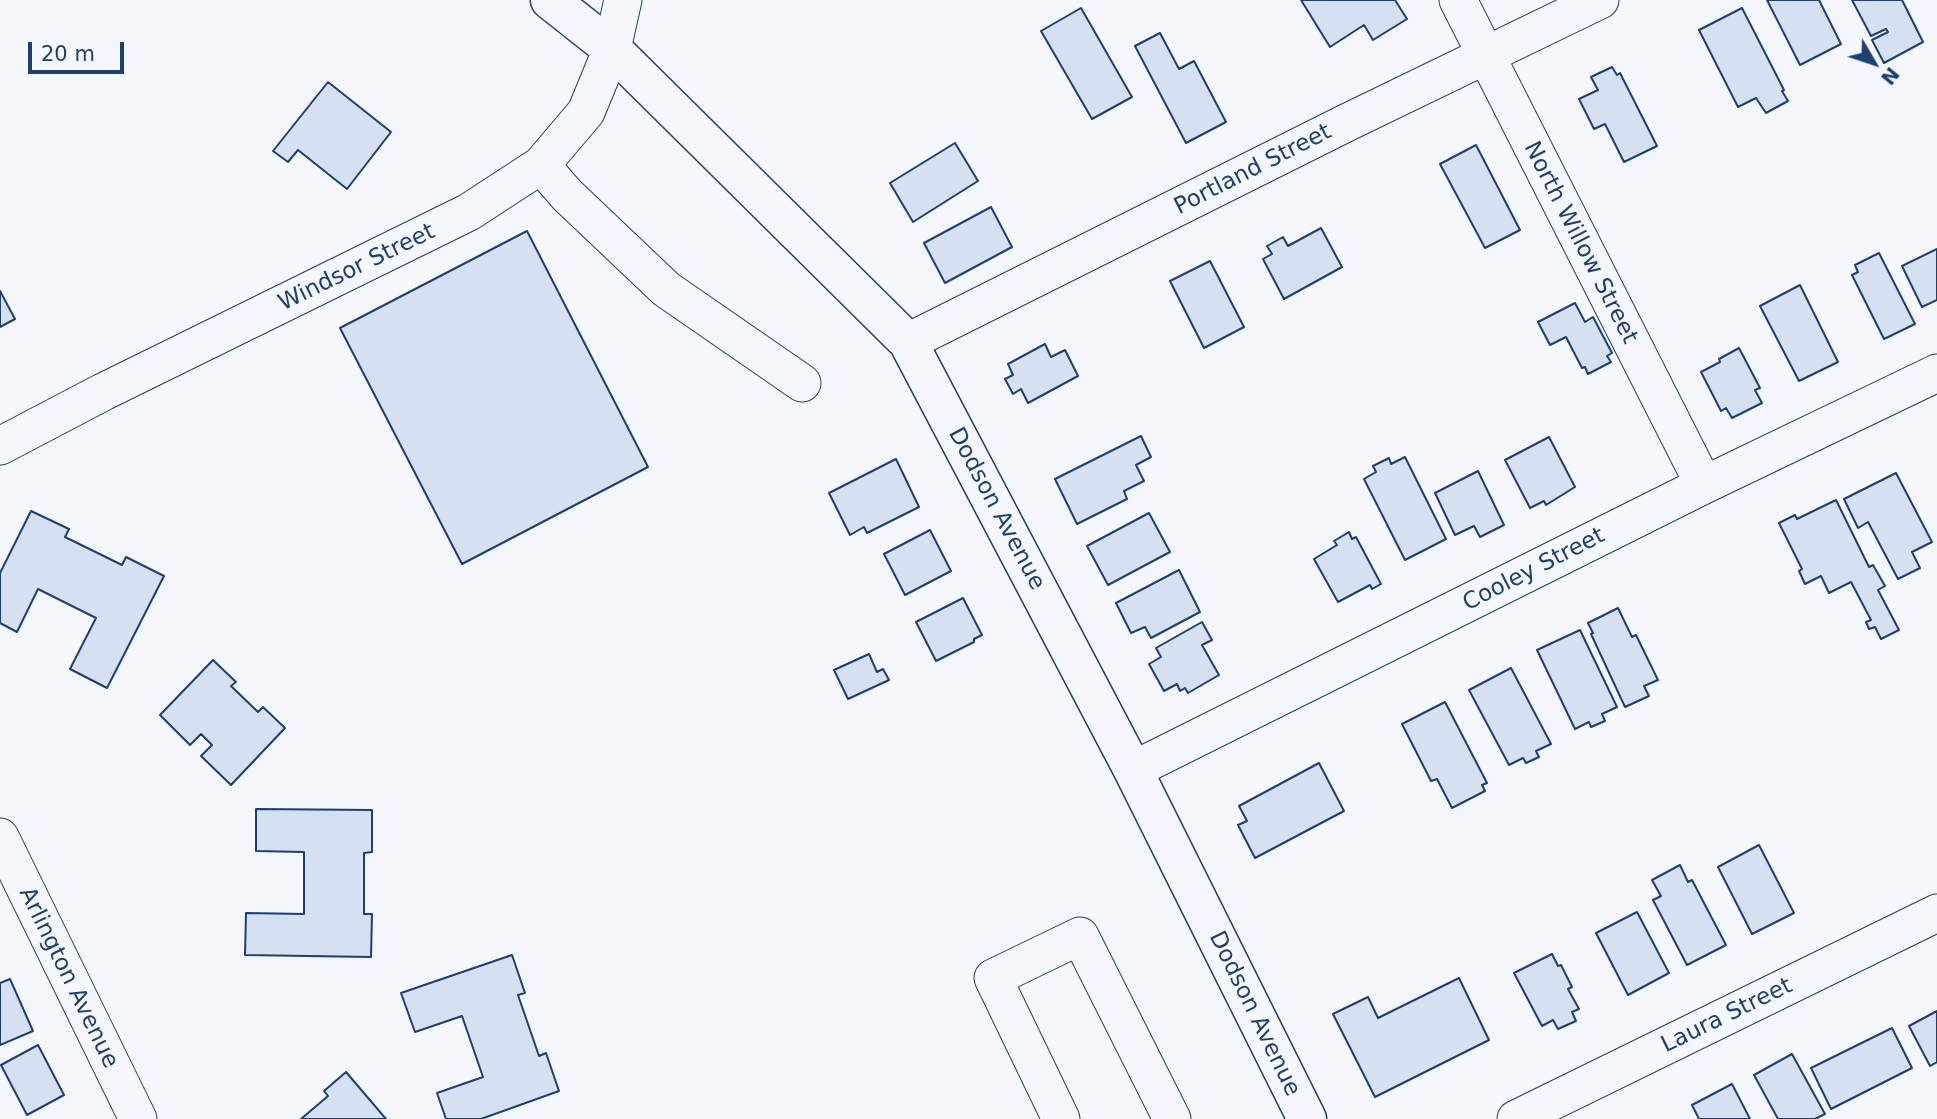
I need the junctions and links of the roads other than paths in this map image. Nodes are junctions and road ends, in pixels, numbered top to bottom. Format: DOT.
graph roads {
  1 [pos="550,0"];
  2 [pos="623,0"];
  3 [pos="1458,0"];
  4 [pos="1600,0"];
  5 [pos="611,49"];
  6 [pos="1485,56"];
  7 [pos="541,165"];
  8 [pos="908,342"];
  9 [pos="1937,373"];
  10 [pos="802,383"];
  11 [pos="0,446"];
  12 [pos="1704,485"];
  13 [pos="1133,770"];
  14 [pos="0,837"];
  15 [pos="1937,913"];
  16 [pos="138,1119"];
  17 [pos="1061,1119"];
  18 [pos="1172,1119"];
  19 [pos="1307,1119"];
  20 [pos="1516,1119"];
  1 -- 5 [label="main road, Dodson Avenue"];
  2 -- 5 [label="street, Windsor Street"];
  3 -- 6 [label="street, North Willow Street"];
  4 -- 6 [label="street, Portland Street"];
  5 -- 7 [label="street, Windsor Street"];
  5 -- 8 [label="main road, Dodson Avenue"];
  6 -- 8 [label="street, Portland Street"];
  6 -- 12 [label="street, North Willow Street"];
  7 -- 10 [label="street"];
  7 -- 11 [label="street, Windsor Street"];
  8 -- 13 [label="main road, Dodson Avenue"];
  9 -- 12 [label="street, Cooley Street"];
  12 -- 13 [label="street, Cooley Street"];
  13 -- 19 [label="main road, Dodson Avenue"];
  14 -- 16 [label="street, Arlington Avenue"];
  15 -- 20 [label="street, Laura Street"];
  17 -- 18 [label="street"];
}
